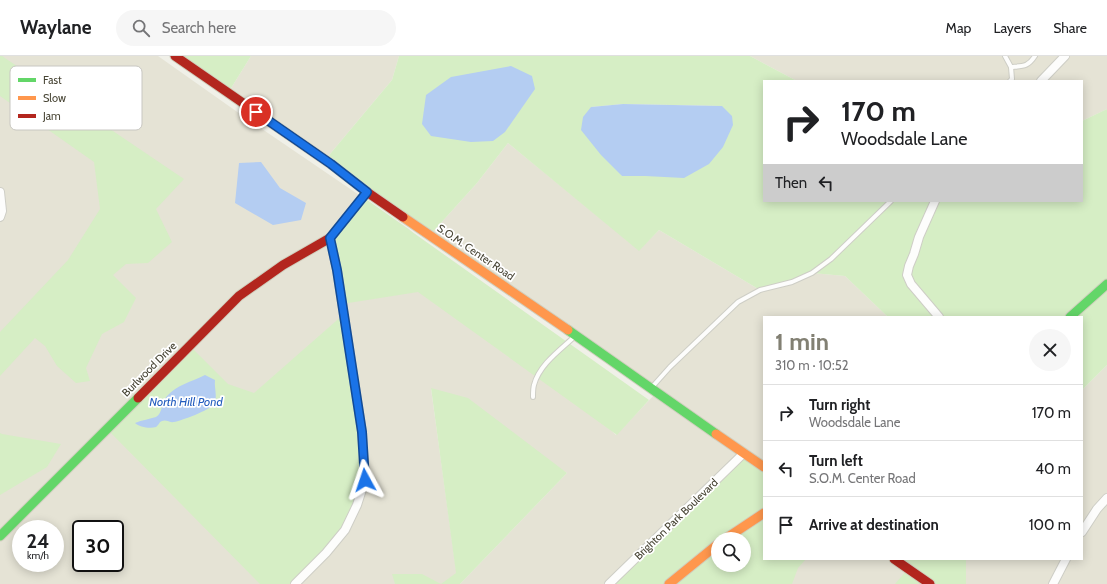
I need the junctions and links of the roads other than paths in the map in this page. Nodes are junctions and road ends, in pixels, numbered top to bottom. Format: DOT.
graph roads {
  1 [pos="175,56"];
  2 [pos="1005,56"];
  3 [pos="1035,56"];
  4 [pos="1065,56"];
  5 [pos="1011,67"];
  6 [pos="1011,80"];
  7 [pos="1042,80"];
  8 [pos="0,192"];
  9 [pos="367,192"];
  10 [pos="890,202"];
  11 [pos="935,202"];
  12 [pos="0,217"];
  13 [pos="330,238"];
  14 [pos="1107,284"];
  15 [pos="938,316"];
  16 [pos="1071,316"];
  17 [pos="575,335"];
  18 [pos="651,388"];
  19 [pos="532,397"];
  20 [pos="744,453"];
  21 [pos="763,466"];
  22 [pos="1107,498"];
  23 [pos="763,514"];
  24 [pos="1083,530"];
  25 [pos="736,532"];
  26 [pos="0,536"];
  27 [pos="711,550"];
  28 [pos="895,560"];
  29 [pos="1065,560"];
  30 [pos="295,584"];
  31 [pos="609,584"];
  32 [pos="669,584"];
  33 [pos="930,584"];
  34 [pos="1053,584"];
  1 -- 9 [label="main road, S.O.M. Center Road"];
  2 -- 5 [label="lane"];
  3 -- 5 [label="lane"];
  4 -- 7 [label="street"];
  5 -- 6 [label="lane"];
  8 -- 12 [label="street"];
  9 -- 13 [label="street"];
  9 -- 17 [label="main road, S.O.M. Center Road"];
  10 -- 18 [label="lane"];
  11 -- 15 [label="street"];
  13 -- 26 [label="main road, Burlwood Drive"];
  13 -- 30 [label="street"];
  14 -- 16 [label="main road"];
  17 -- 18 [label="main road, S.O.M. Center Road"];
  17 -- 19 [label="lane"];
  18 -- 20 [label="main road, S.O.M. Center Road"];
  20 -- 21 [label="main road, S.O.M. Center Road"];
  20 -- 31 [label="street, Brighton Park Boulevard"];
  22 -- 24 [label="street"];
  23 -- 25 [label="main road"];
  27 -- 32 [label="main road"];
  28 -- 33 [label="main road"];
  29 -- 34 [label="street"];
}
